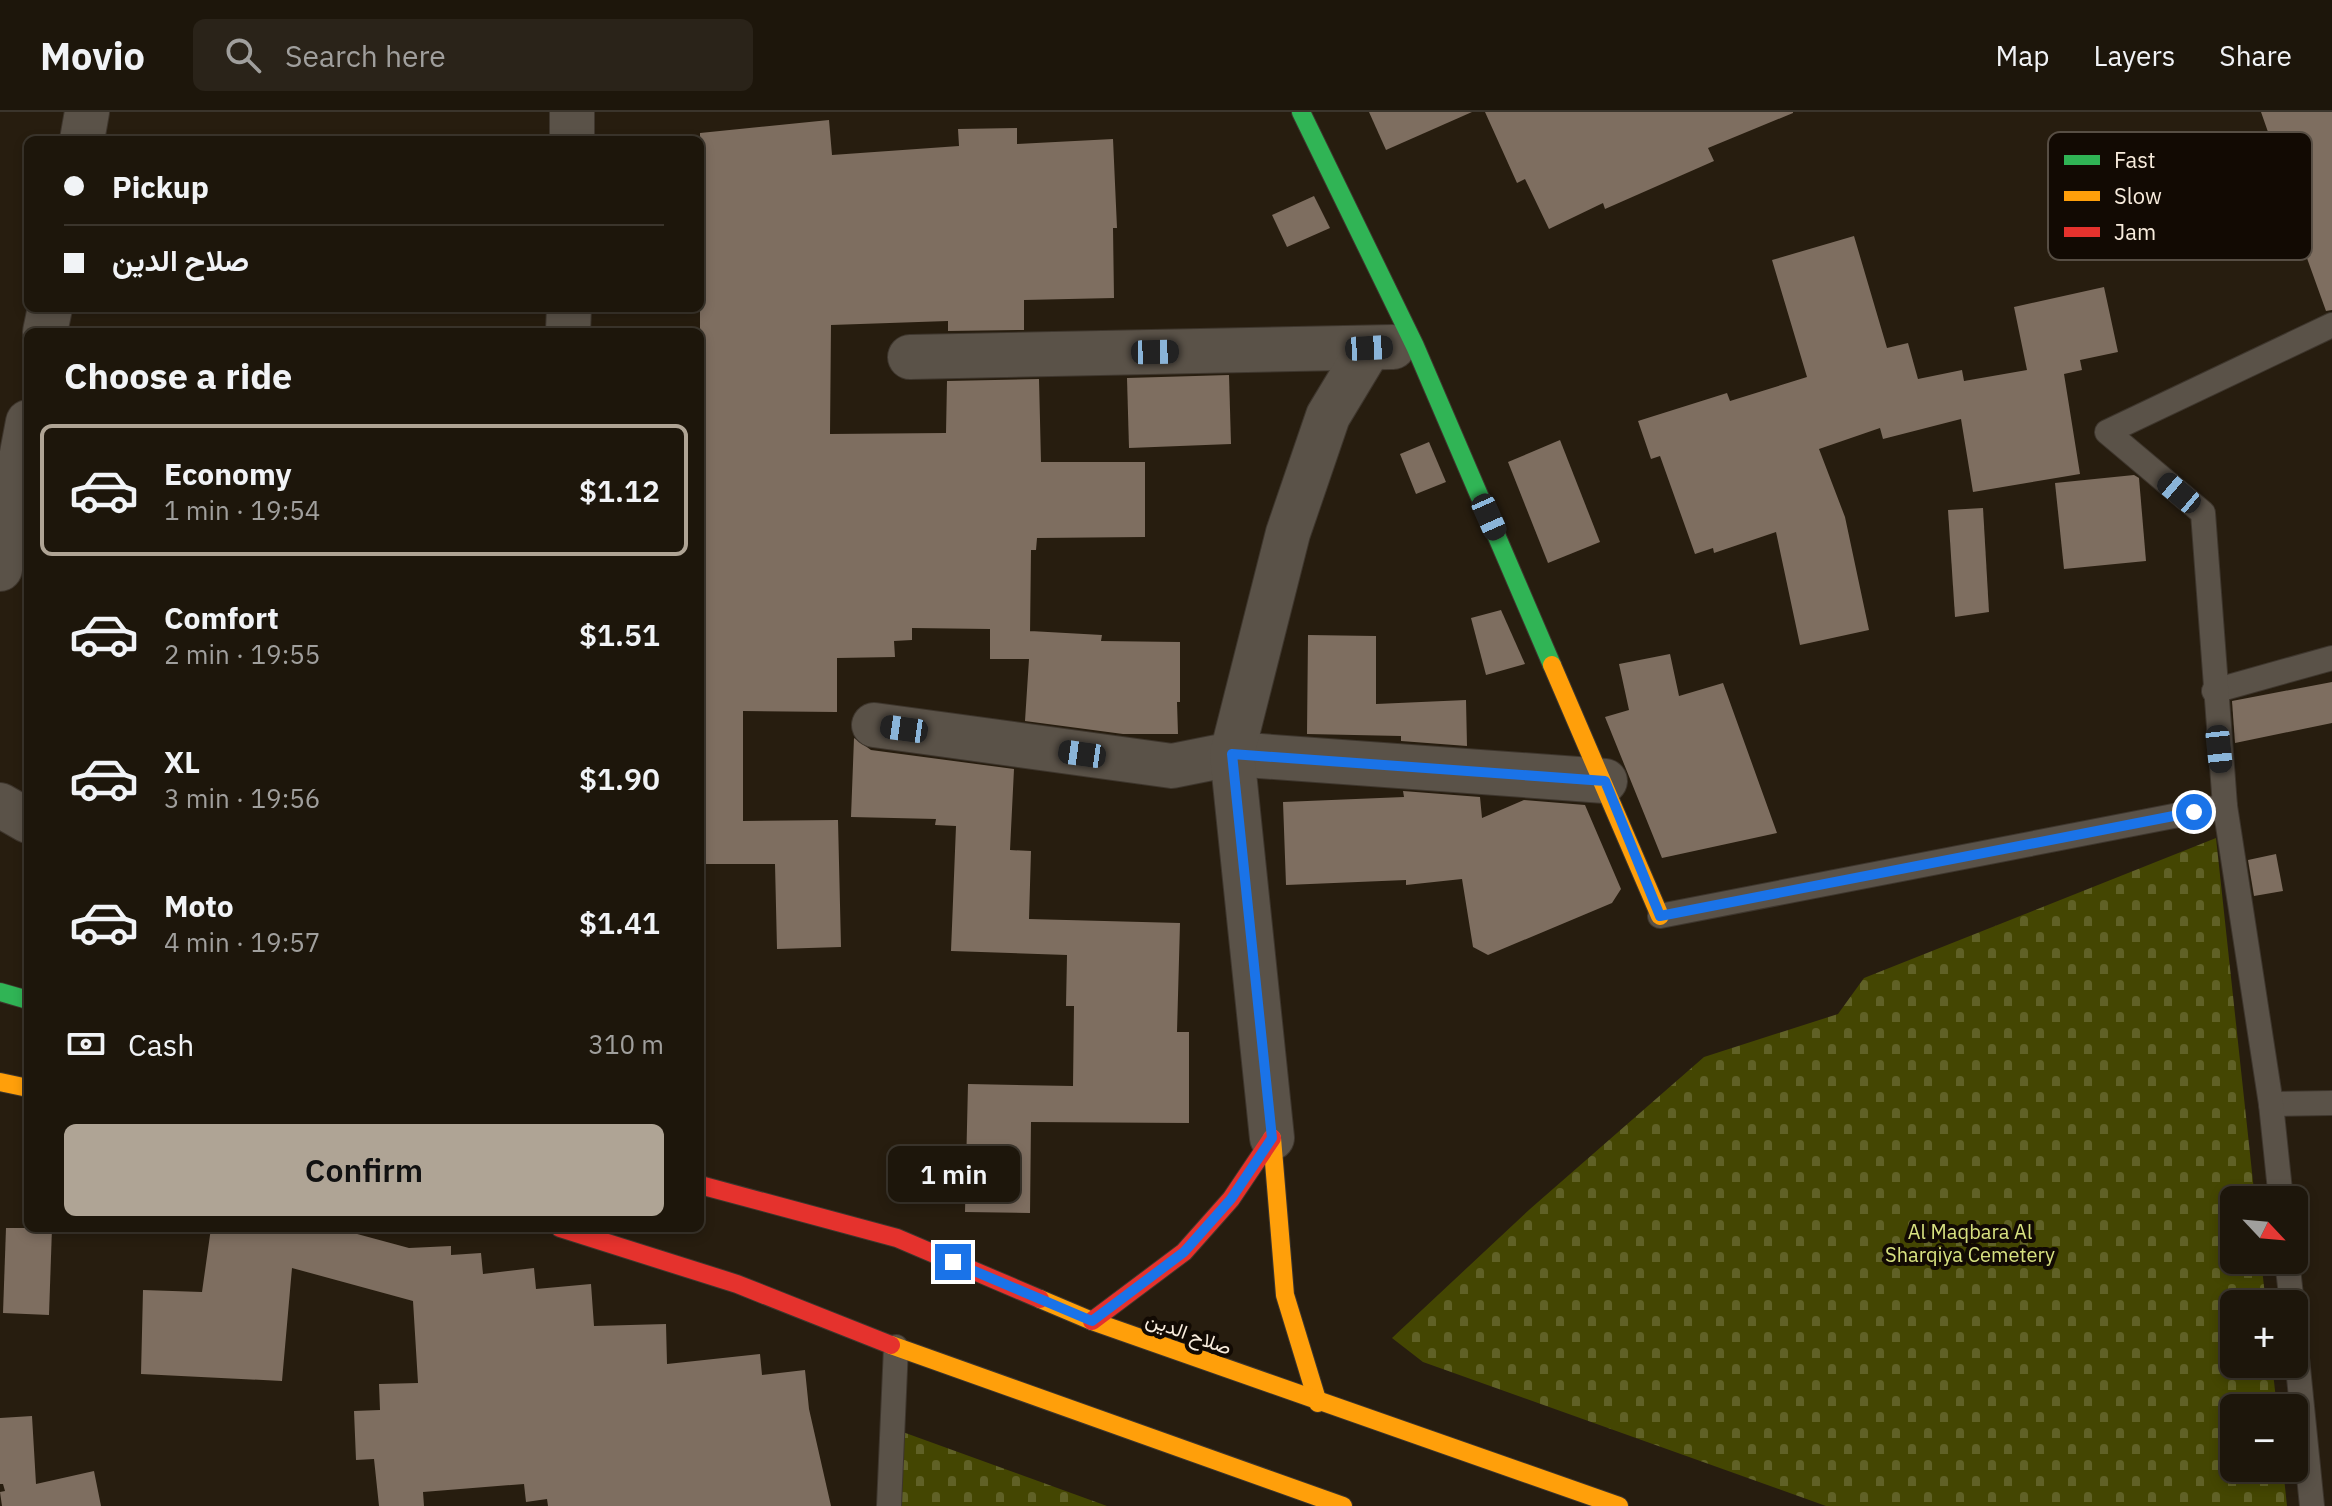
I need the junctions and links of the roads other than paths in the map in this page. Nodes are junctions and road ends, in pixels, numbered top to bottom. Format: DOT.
graph roads {
  1 [pos="87,112"];
  2 [pos="572,112"];
  3 [pos="1301,112"];
  4 [pos="83,136"];
  5 [pos="572,136"];
  6 [pos="2332,325"];
  7 [pos="1415,346"];
  8 [pos="1369,348"];
  9 [pos="910,357"];
  10 [pos="24,443"];
  11 [pos="0,569"];
  12 [pos="2332,658"];
  13 [pos="2214,691"];
  14 [pos="874,725"];
  15 [pos="1232,754"];
  16 [pos="1605,781"];
  17 [pos="0,805"];
  18 [pos="2225,806"];
  19 [pos="24,819"];
  20 [pos="1660,916"];
  21 [pos="0,992"];
  22 [pos="24,999"];
  23 [pos="0,1082"];
  24 [pos="24,1087"];
  25 [pos="2332,1103"];
  26 [pos="2271,1104"];
  27 [pos="1272,1138"];
  28 [pos="704,1186"];
  29 [pos="2280,1186"];
  30 [pos="573,1232"];
  31 [pos="1092,1321"];
  32 [pos="896,1347"];
  33 [pos="2299,1378"];
  34 [pos="1318,1403"];
  35 [pos="889,1506"];
  36 [pos="1343,1506"];
  37 [pos="1619,1506"];
  38 [pos="2312,1506"];
  1 -- 4 [label="street"];
  2 -- 5 [label="street"];
  3 -- 7 [label="main road"];
  6 -- 13 [label="lane"];
  7 -- 8 [label="street"];
  7 -- 16 [label="main road"];
  8 -- 9 [label="street"];
  8 -- 15 [label="street"];
  10 -- 11 [label="street"];
  12 -- 13 [label="lane"];
  13 -- 18 [label="lane"];
  14 -- 15 [label="street"];
  15 -- 16 [label="street"];
  15 -- 27 [label="street"];
  16 -- 20 [label="main road"];
  17 -- 19 [label="street"];
  18 -- 20 [label="lane"];
  18 -- 26 [label="lane"];
  21 -- 22 [label="main road"];
  23 -- 24 [label="main road"];
  25 -- 26 [label="lane"];
  26 -- 29 [label="lane"];
  27 -- 31 [label="main road"];
  27 -- 34 [label="main road"];
  28 -- 31 [label="main road, صلاح الدين"];
  30 -- 32 [label="main road"];
  31 -- 34 [label="main road, صلاح الدين"];
  32 -- 35 [label="lane"];
  32 -- 36 [label="main road"];
  33 -- 38 [label="lane"];
  34 -- 37 [label="main road, صلاح الدين"];
}
